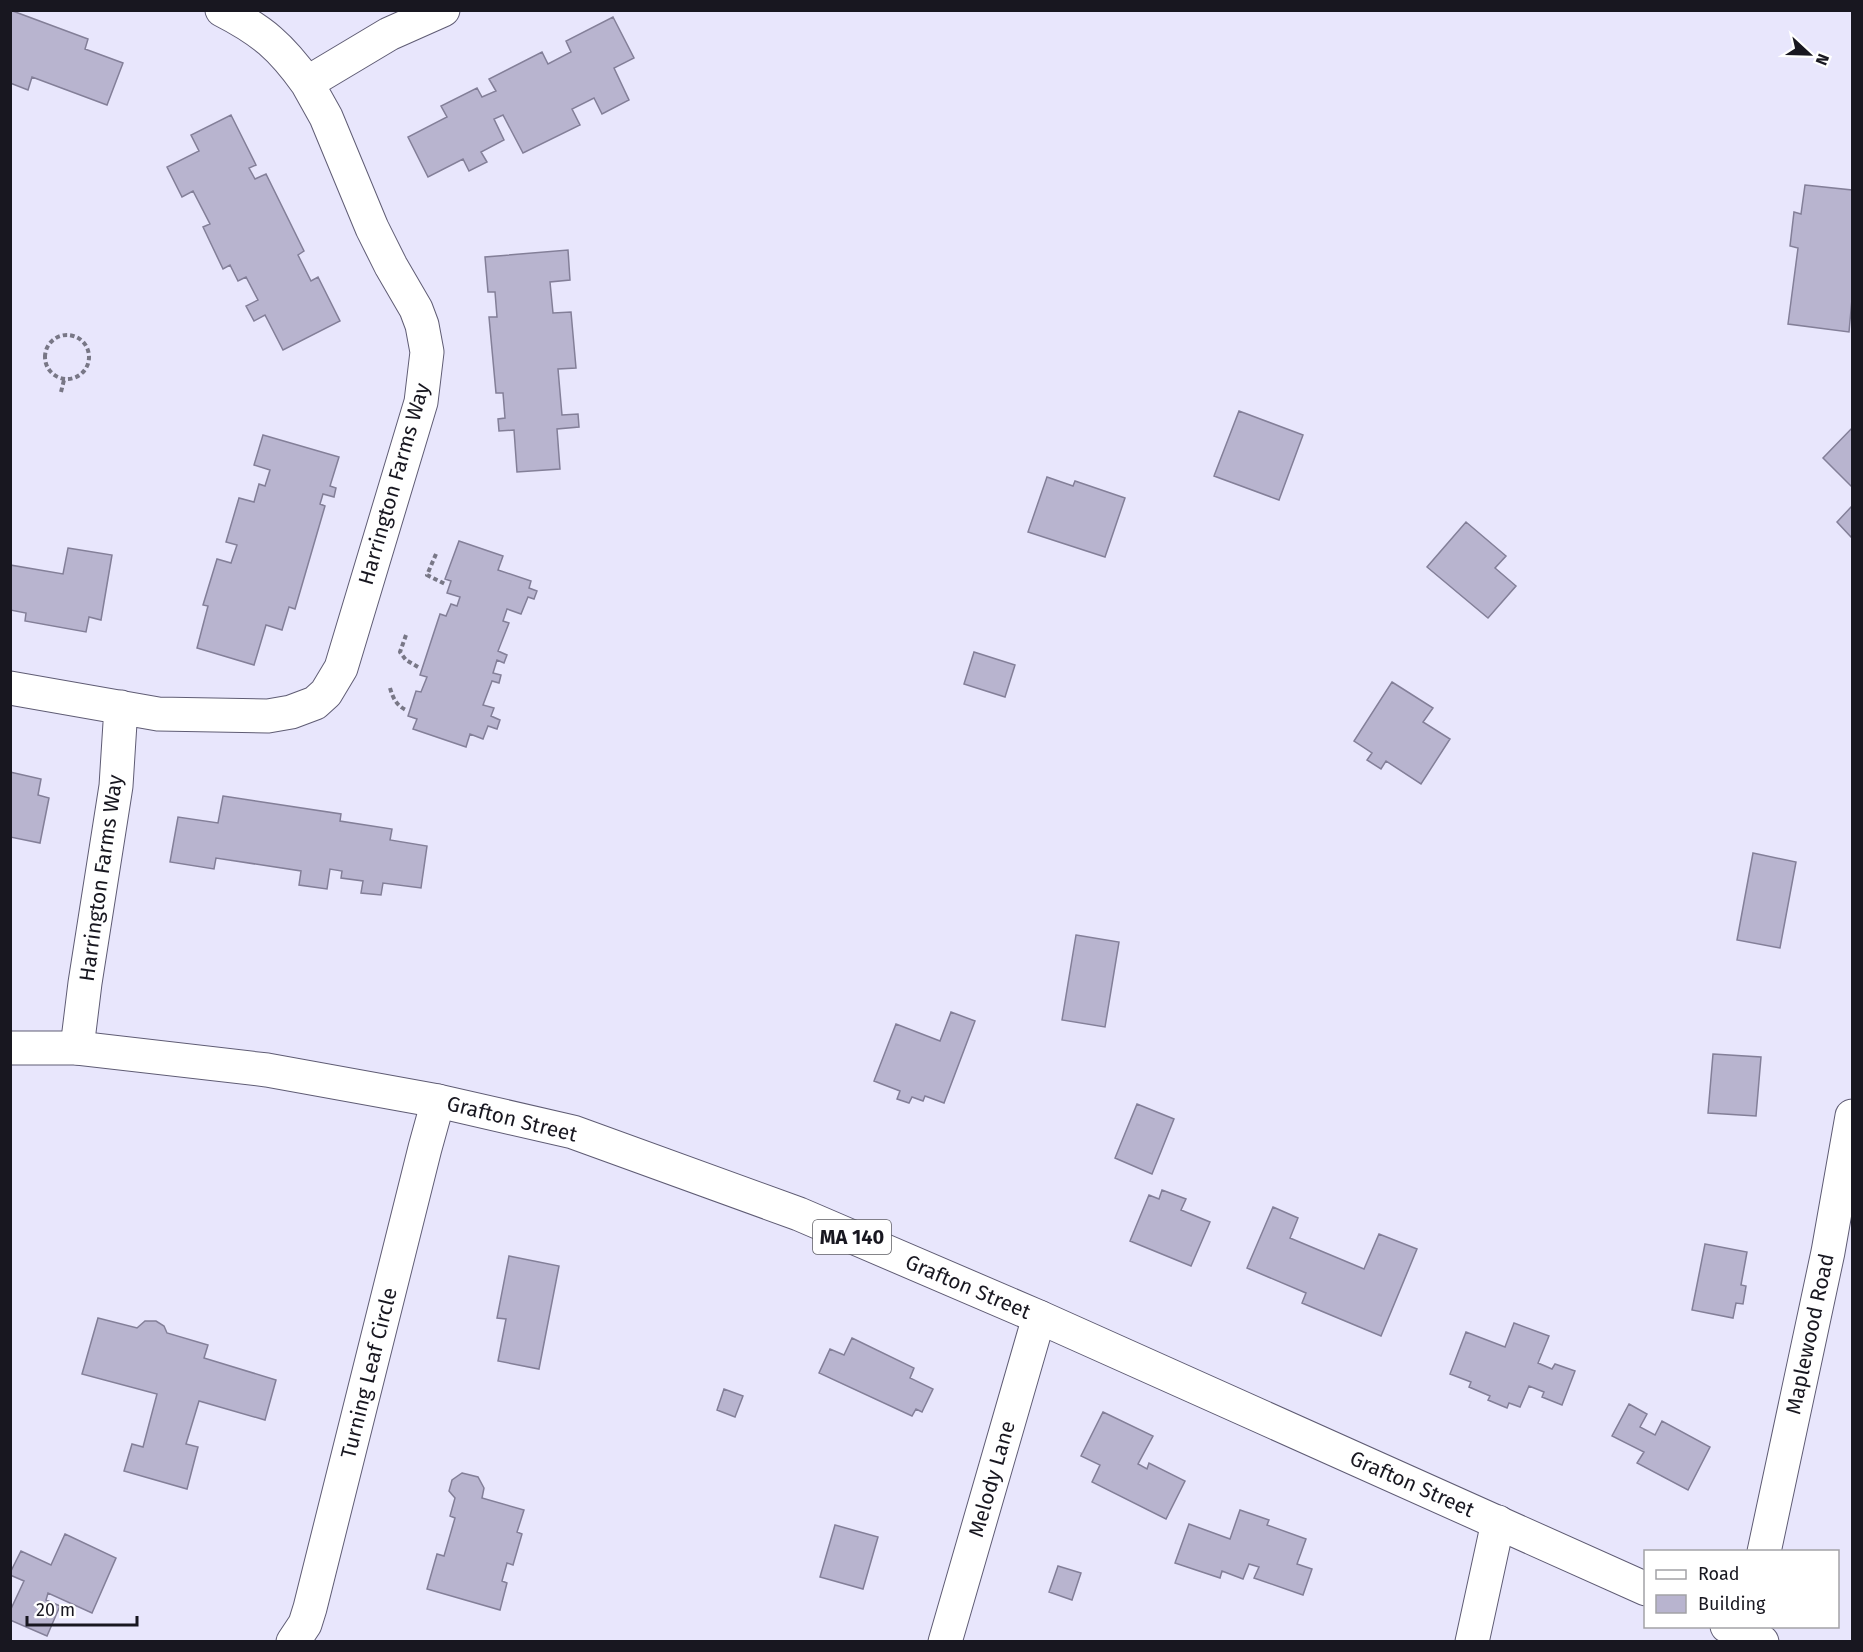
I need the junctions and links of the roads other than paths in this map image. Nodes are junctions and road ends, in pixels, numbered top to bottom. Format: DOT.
graph roads {
  1 [pos="222,10"];
  2 [pos="443,10"];
  3 [pos="307,83"];
  4 [pos="10,688"];
  5 [pos="121,707"];
  6 [pos="10,1048"];
  7 [pos="77,1048"];
  8 [pos="438,1101"];
  9 [pos="1852,1116"];
  10 [pos="1039,1317"];
  11 [pos="1498,1522"];
  12 [pos="1764,1550"];
  13 [pos="1644,1588"];
  14 [pos="294,1641"];
  15 [pos="945,1641"];
  16 [pos="1472,1641"];
  1 -- 3 [label="street, Harrington Farms Way"];
  2 -- 3 [label="street"];
  3 -- 5 [label="street, Harrington Farms Way"];
  4 -- 5 [label="street, Harrington Farms Way"];
  5 -- 7 [label="street, Harrington Farms Way"];
  6 -- 7 [label="street, Grafton Street / MA 140"];
  7 -- 8 [label="street, Grafton Street / MA 140"];
  8 -- 10 [label="street, Grafton Street / MA 140"];
  8 -- 14 [label="street, Turning Leaf Circle"];
  9 -- 12 [label="street, Maplewood Road"];
  10 -- 11 [label="street, Grafton Street / MA 140"];
  10 -- 15 [label="street, Melody Lane"];
  11 -- 13 [label="street, Grafton Street / MA 140"];
  11 -- 16 [label="street"];
}
